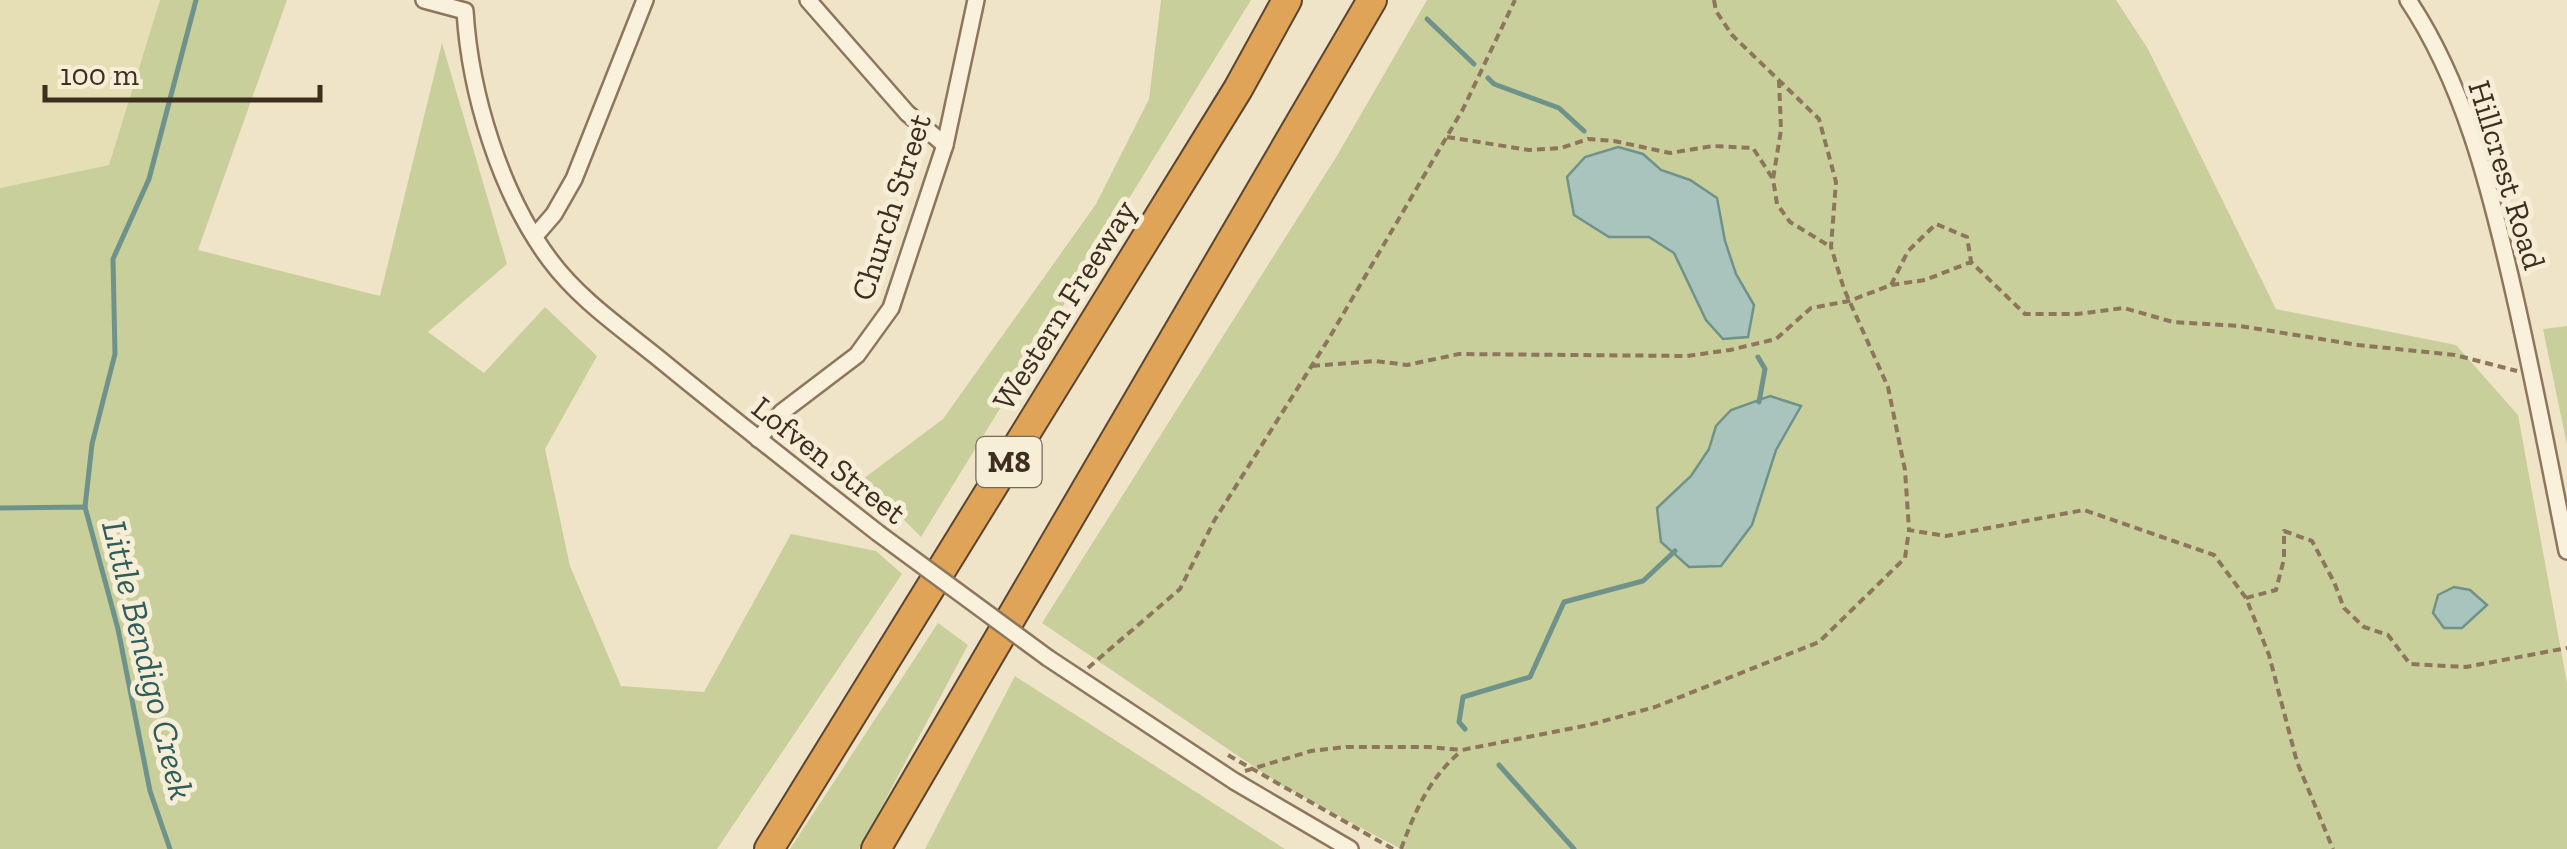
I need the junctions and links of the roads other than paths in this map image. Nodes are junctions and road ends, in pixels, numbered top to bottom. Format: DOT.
graph roads {
  1 [pos="424,0"];
  2 [pos="645,0"];
  3 [pos="808,0"];
  4 [pos="976,0"];
  5 [pos="1288,0"];
  6 [pos="1372,0"];
  7 [pos="2408,0"];
  8 [pos="465,5"];
  9 [pos="945,145"];
  10 [pos="535,236"];
  11 [pos="758,439"];
  12 [pos="2567,550"];
  13 [pos="770,849"];
  14 [pos="876,849"];
  15 [pos="1350,849"];
  1 -- 8 [label="street, Lofven Street"];
  2 -- 10 [label="street"];
  3 -- 9 [label="street"];
  4 -- 9 [label="street, Church Street"];
  5 -- 13 [label="highway, Western Freeway / M8"];
  6 -- 14 [label="highway, M8"];
  7 -- 12 [label="street, Hillcrest Road"];
  8 -- 10 [label="street, Lofven Street"];
  9 -- 11 [label="street, Church Street"];
  10 -- 11 [label="street, Lofven Street"];
  11 -- 15 [label="street, Lofven Street, bridge"];
}
